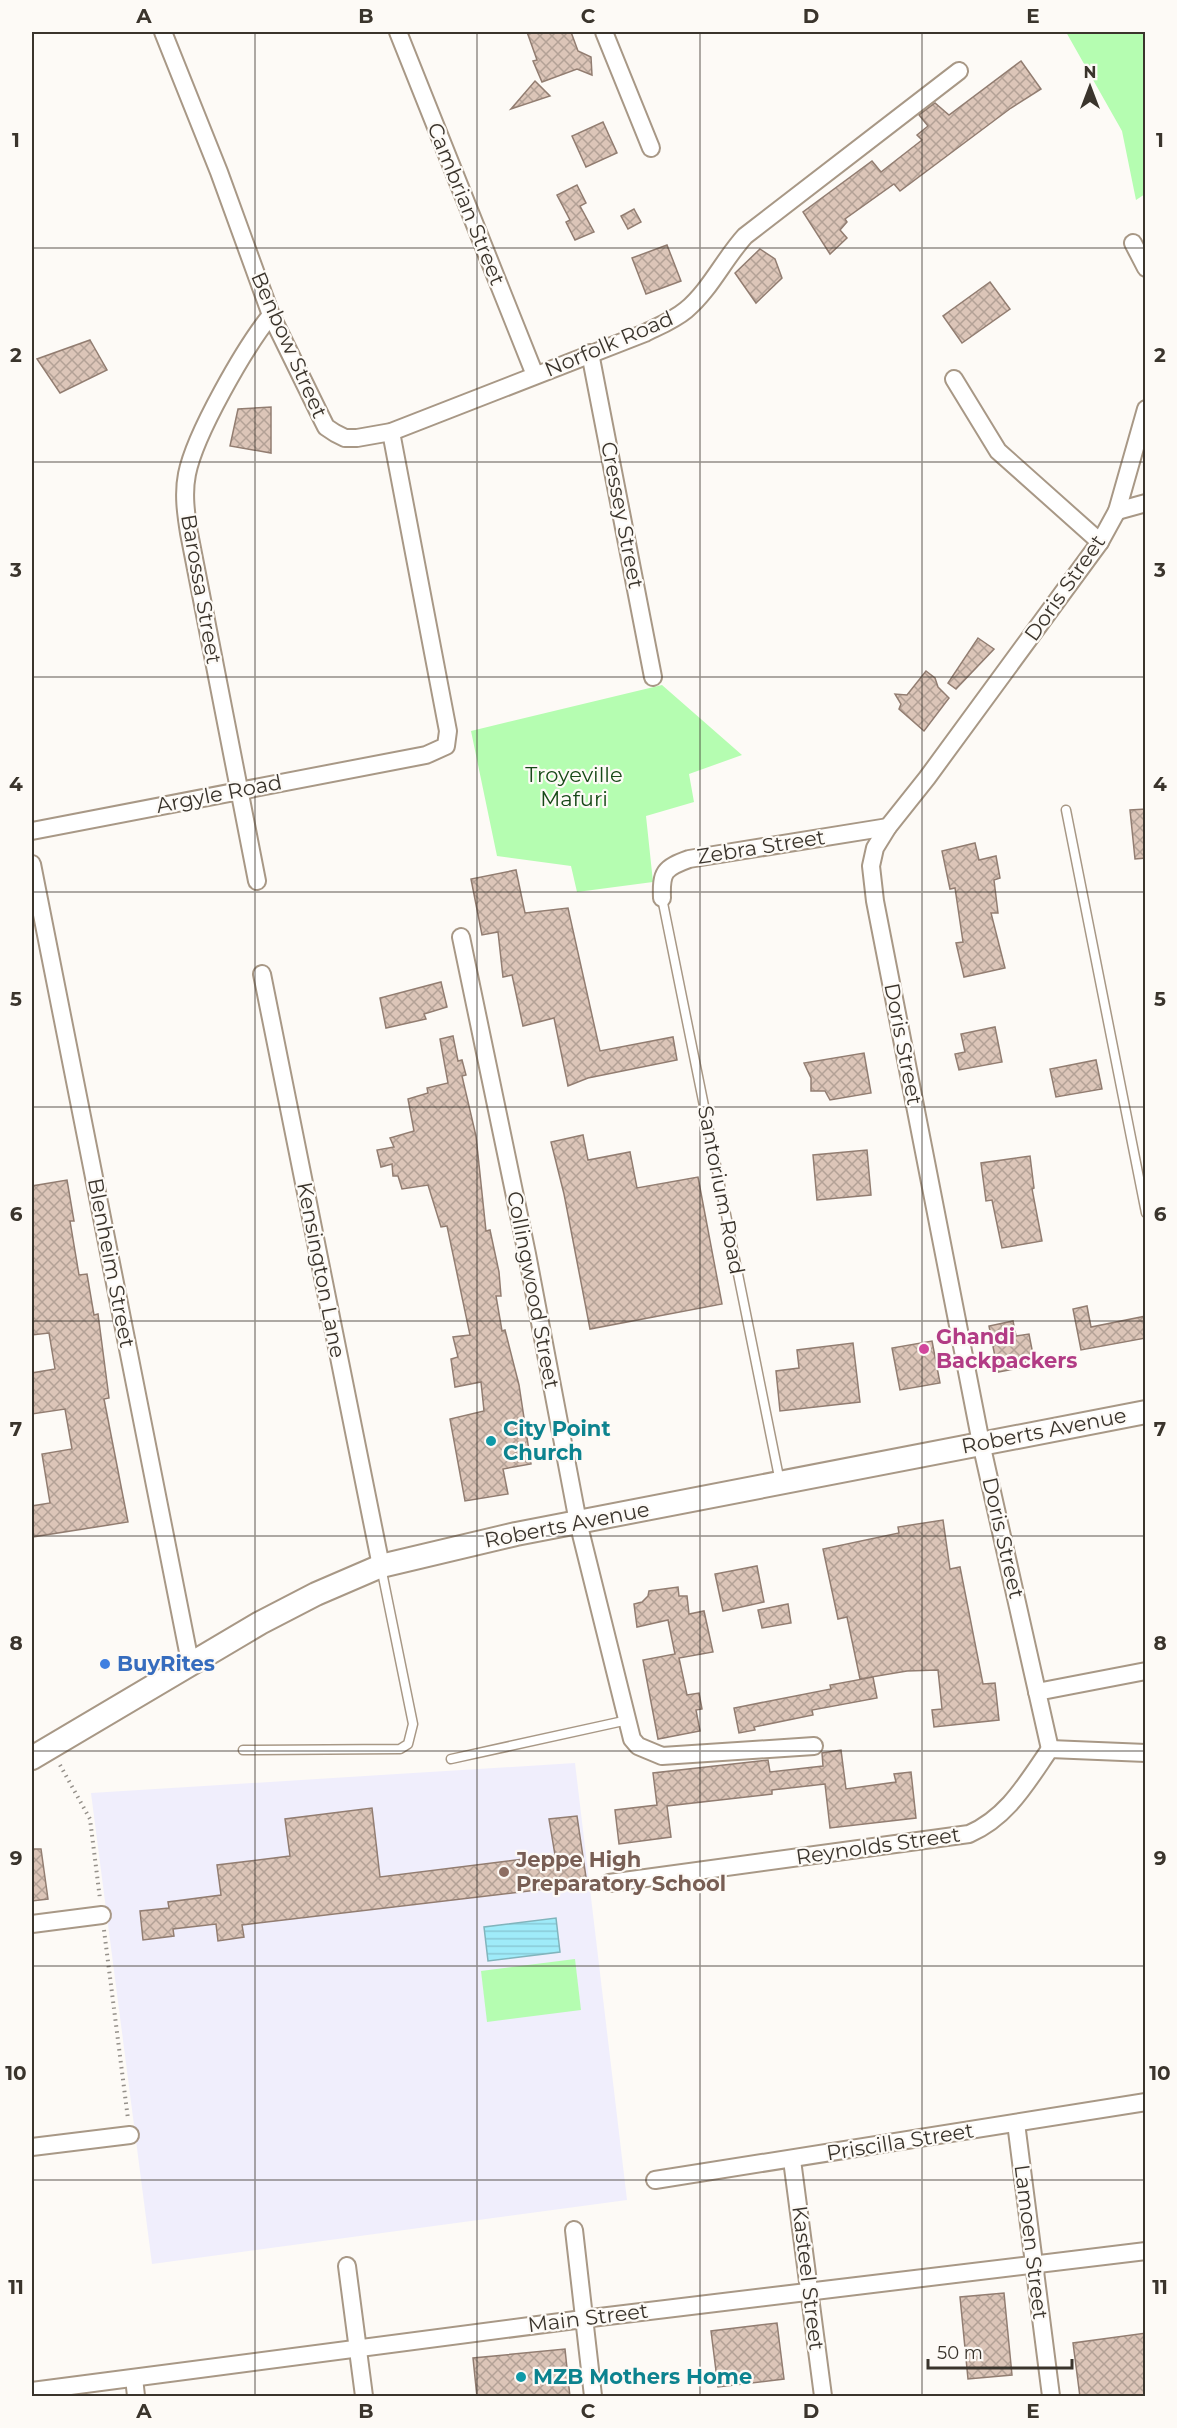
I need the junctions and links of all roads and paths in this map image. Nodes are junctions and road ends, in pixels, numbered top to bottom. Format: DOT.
graph roads {
  1 [pos="163,32"];
  2 [pos="398,32"];
  3 [pos="604,32"];
  4 [pos="959,71"];
  5 [pos="651,148"];
  6 [pos="1133,243"];
  7 [pos="1146,268"];
  8 [pos="271,315"];
  9 [pos="590,353"];
  10 [pos="535,375"];
  11 [pos="954,379"];
  12 [pos="1146,409"];
  13 [pos="391,432"];
  14 [pos="1146,503"];
  15 [pos="1117,512"];
  16 [pos="1100,542"];
  17 [pos="653,677"];
  18 [pos="239,789"];
  19 [pos="1066,810"];
  20 [pos="888,827"];
  21 [pos="32,831"];
  22 [pos="32,864"];
  23 [pos="257,881"];
  24 [pos="662,898"];
  25 [pos="461,937"];
  26 [pos="262,974"];
  27 [pos="1146,1214"];
  28 [pos="1146,1412"];
  29 [pos="981,1443"];
  30 [pos="780,1482"];
  31 [pos="578,1522"];
  32 [pos="381,1566"];
  33 [pos="190,1662"];
  34 [pos="1146,1671"];
  35 [pos="1037,1692"];
  36 [pos="628,1720"];
  37 [pos="814,1746"];
  38 [pos="1050,1749"];
  39 [pos="243,1750"];
  40 [pos="41,1753"];
  41 [pos="1146,1753"];
  42 [pos="451,1759"];
  43 [pos="609,1883"];
  44 [pos="102,1915"];
  45 [pos="32,1924"];
  46 [pos="1146,2102"];
  47 [pos="1016,2123"];
  48 [pos="130,2135"];
  49 [pos="32,2147"];
  50 [pos="792,2160"];
  51 [pos="655,2180"];
  52 [pos="574,2230"];
  53 [pos="1146,2251"];
  54 [pos="1033,2263"];
  55 [pos="347,2266"];
  56 [pos="810,2291"];
  57 [pos="584,2319"];
  58 [pos="358,2348"];
  59 [pos="134,2378"];
  60 [pos="32,2391"];
  61 [pos="136,2397"];
  62 [pos="364,2397"];
  63 [pos="593,2397"];
  64 [pos="823,2397"];
  65 [pos="1051,2397"];
  1 -- 8 [label="street, Benbow Street"];
  2 -- 10 [label="street, Cambrian Street"];
  3 -- 5 [label="street"];
  4 -- 9 [label="street, Norfolk Road"];
  6 -- 7 [label="street"];
  8 -- 13 [label="street, Benbow Street"];
  8 -- 18 [label="street, Barossa Street"];
  9 -- 10 [label="street, Norfolk Road"];
  9 -- 17 [label="street, Cressey Street"];
  10 -- 13 [label="street, Norfolk Road"];
  11 -- 16 [label="street"];
  12 -- 15 [label="street, Doris Street"];
  13 -- 18 [label="street, Argyle Road"];
  14 -- 15 [label="street"];
  15 -- 16 [label="street, Doris Street"];
  16 -- 20 [label="street, Doris Street"];
  18 -- 21 [label="street, Argyle Road"];
  18 -- 23 [label="street, Barossa Street"];
  19 -- 27 [label="lane"];
  20 -- 24 [label="street, Zebra Street"];
  20 -- 29 [label="street, Doris Street"];
  22 -- 33 [label="street, Blenheim Street"];
  24 -- 30 [label="lane, Santorium Road"];
  25 -- 31 [label="street, Collingwood Street"];
  26 -- 32 [label="street, Kensington Lane"];
  28 -- 29 [label="main road, Roberts Avenue"];
  29 -- 30 [label="main road, Roberts Avenue"];
  29 -- 35 [label="street, Doris Street"];
  30 -- 31 [label="main road, Roberts Avenue"];
  31 -- 32 [label="main road, Roberts Avenue"];
  31 -- 36 [label="street, Collingwood Street"];
  32 -- 33 [label="main road, Roberts Avenue"];
  32 -- 39 [label="lane"];
  33 -- 40 [label="main road, Roberts Avenue"];
  34 -- 35 [label="street"];
  35 -- 38 [label="street, Doris Street"];
  36 -- 37 [label="street, Collingwood Street"];
  36 -- 42 [label="lane"];
  38 -- 41 [label="street"];
  38 -- 43 [label="street, Reynolds Street"];
  40 -- 44 [label="path"];
  44 -- 45 [label="street"];
  44 -- 48 [label="path"];
  46 -- 47 [label="street, Priscilla Street"];
  47 -- 50 [label="street, Priscilla Street"];
  47 -- 54 [label="street, Lamoen Street"];
  48 -- 49 [label="street"];
  50 -- 51 [label="street, Priscilla Street"];
  50 -- 56 [label="street, Kasteel Street"];
  52 -- 57 [label="street"];
  53 -- 54 [label="street, Main Street"];
  54 -- 56 [label="street, Main Street"];
  54 -- 65 [label="street, Lamoen Street"];
  55 -- 58 [label="street"];
  56 -- 57 [label="street, Main Street"];
  56 -- 64 [label="street, Kasteel Street"];
  57 -- 58 [label="street, Main Street"];
  57 -- 63 [label="street"];
  58 -- 59 [label="street, Main Street"];
  58 -- 62 [label="street"];
  59 -- 60 [label="street, Main Street"];
  59 -- 61 [label="street"];
}
